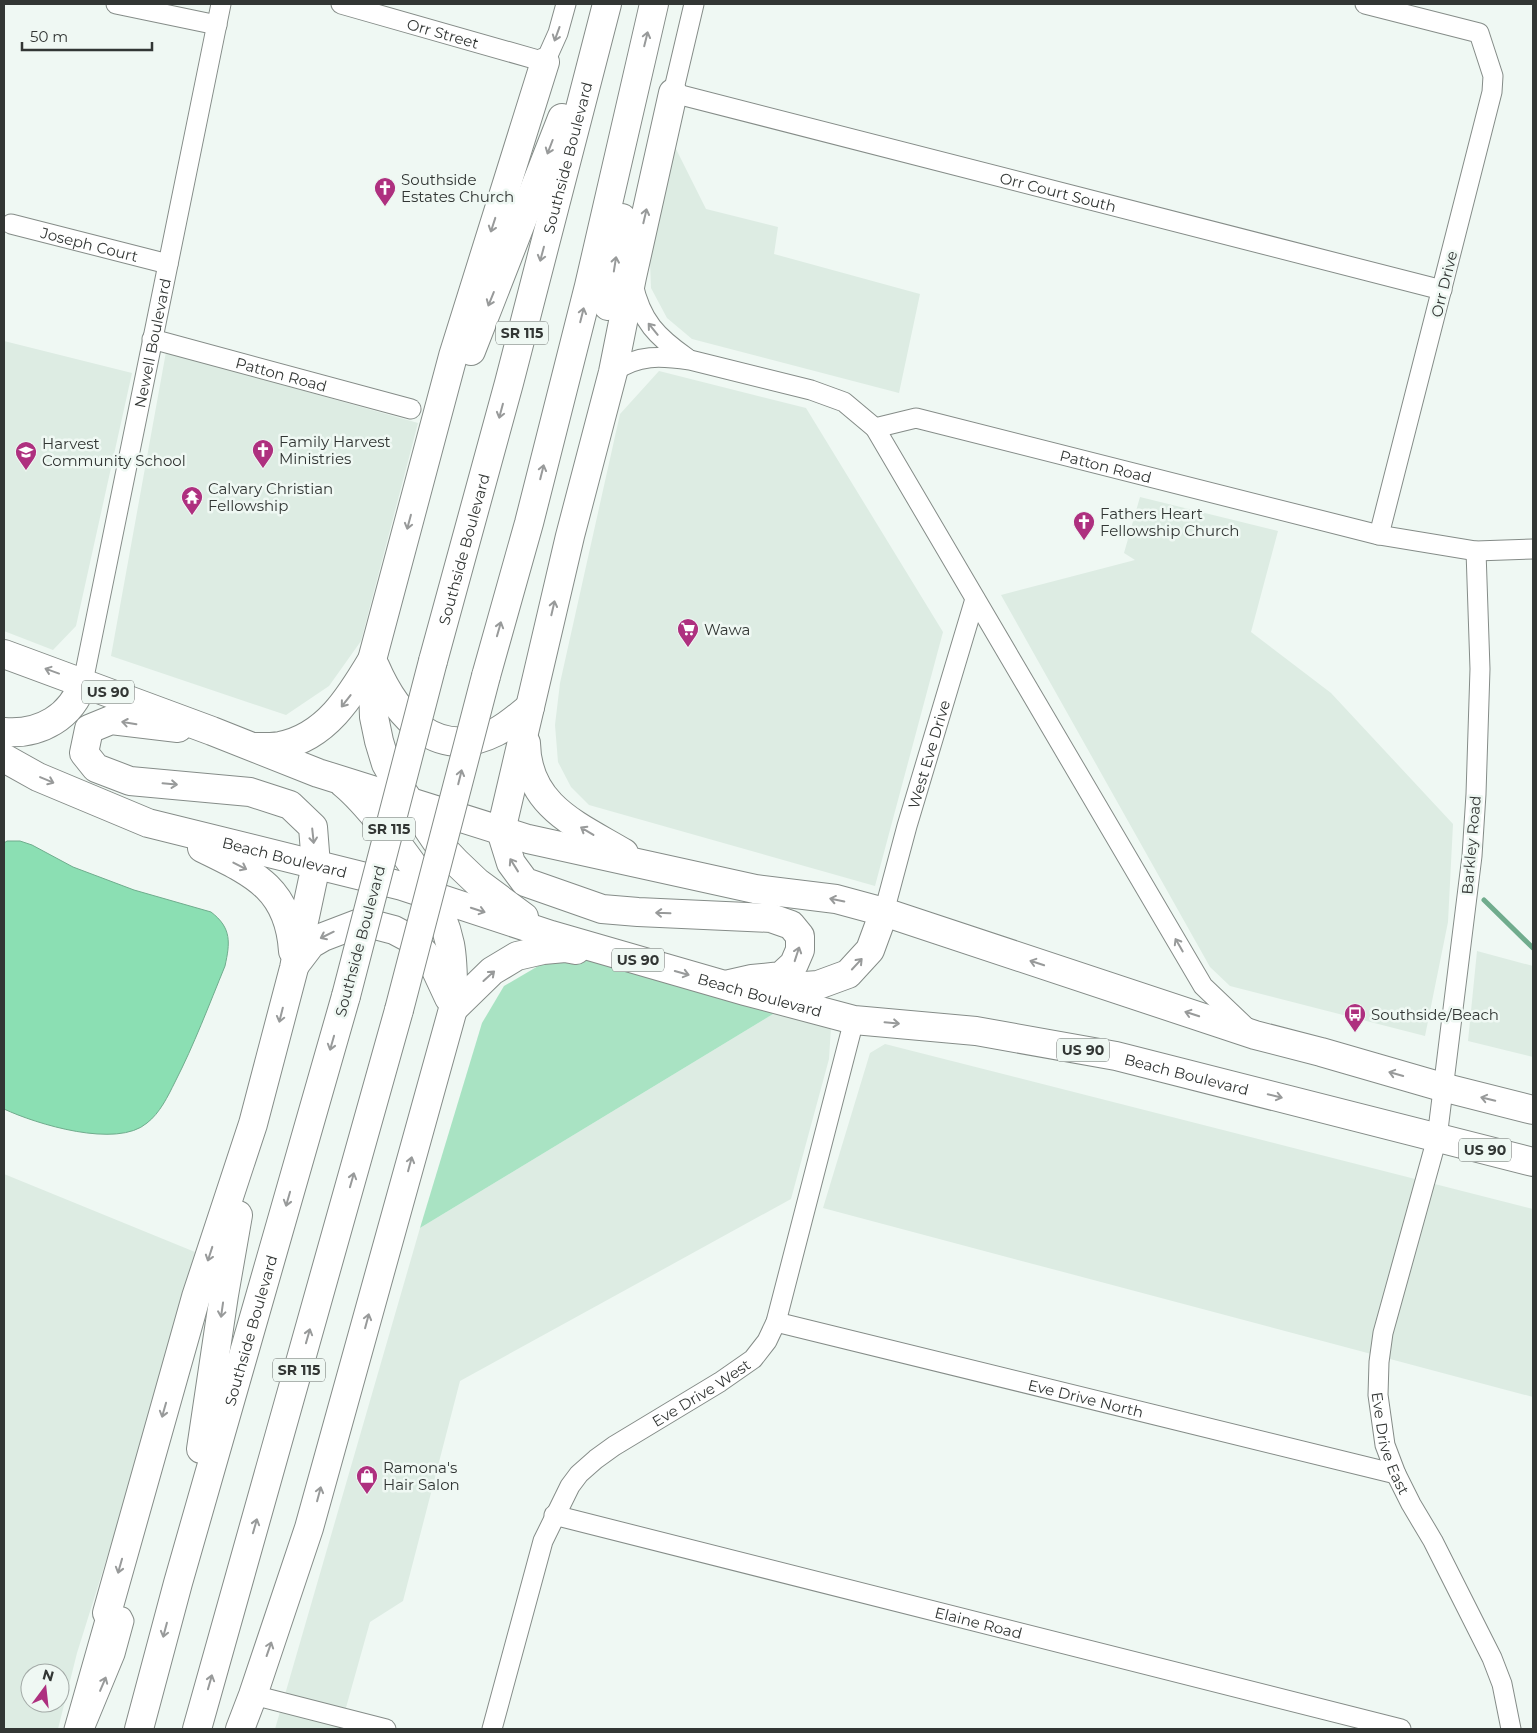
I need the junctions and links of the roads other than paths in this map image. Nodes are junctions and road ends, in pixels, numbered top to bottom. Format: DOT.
graph roads {
  1 [pos="116,4"];
  2 [pos="221,4"];
  3 [pos="341,4"];
  4 [pos="566,4"];
  5 [pos="606,4"];
  6 [pos="654,4"];
  7 [pos="694,4"];
  8 [pos="1365,4"];
  9 [pos="217,25"];
  10 [pos="545,62"];
  11 [pos="637,75"];
  12 [pos="673,93"];
  13 [pos="11,224"];
  14 [pos="168,264"];
  15 [pos="632,277"];
  16 [pos="1442,290"];
  17 [pos="152,339"];
  18 [pos="690,360"];
  19 [pos="613,372"];
  20 [pos="411,409"];
  21 [pos="875,428"];
  22 [pos="421,475"];
  23 [pos="1379,535"];
  24 [pos="570,536"];
  25 [pos="1533,549"];
  26 [pos="1476,551"];
  27 [pos="975,598"];
  28 [pos="4,654"];
  29 [pos="372,660"];
  30 [pos="83,682"];
  31 [pos="530,706"];
  32 [pos="212,731"];
  33 [pos="4,732"];
  34 [pos="254,747"];
  35 [pos="4,758"];
  36 [pos="340,781"];
  37 [pos="409,803"];
  38 [pos="148,823"];
  39 [pos="501,830"];
  40 [pos="316,865"];
  41 [pos="644,866"];
  42 [pos="431,894"];
  43 [pos="884,912"];
  44 [pos="551,935"];
  45 [pos="648,964"];
  46 [pos="294,968"];
  47 [pos="735,988"];
  48 [pos="453,1009"];
  49 [pos="854,1020"];
  50 [pos="1254,1035"];
  51 [pos="1442,1088"];
  52 [pos="1533,1110"];
  53 [pos="253,1124"];
  54 [pos="1437,1138"];
  55 [pos="1533,1162"];
  56 [pos="776,1322"];
  57 [pos="1396,1474"];
  58 [pos="554,1515"];
  59 [pos="178,1583"];
  60 [pos="107,1613"];
  61 [pos="254,1695"];
  62 [pos="74,1729"];
  63 [pos="84,1729"];
  64 [pos="139,1729"];
  65 [pos="197,1729"];
  66 [pos="240,1729"];
  67 [pos="386,1729"];
  68 [pos="492,1729"];
  69 [pos="1401,1729"];
  70 [pos="1511,1729"];
  1 -- 9 [label="street"];
  2 -- 9 [label="street, Newell Boulevard"];
  3 -- 10 [label="street, Orr Street"];
  4 -- 10 [label="street, one-way"];
  5 -- 22 [label="highway, one-way"];
  5 -- 59 [label="highway, Southside Boulevard / SR 115, one-way, bridge"];
  11 -- 6 [label="highway, one-way"];
  7 -- 12 [label="street"];
  8 -- 16 [label="street, Orr Drive"];
  9 -- 14 [label="street, Newell Boulevard"];
  10 -- 22 [label="highway, one-way"];
  24 -- 11 [label="highway, one-way"];
  65 -- 11 [label="highway, SR 115, one-way, bridge"];
  15 -- 12 [label="highway, one-way"];
  12 -- 16 [label="street, Orr Court South"];
  13 -- 14 [label="street, Joseph Court"];
  14 -- 17 [label="street, Newell Boulevard"];
  18 -- 15 [label="street, one-way"];
  15 -- 19 [label="highway"];
  16 -- 23 [label="street, Orr Drive"];
  17 -- 20 [label="street, Patton Road"];
  17 -- 30 [label="street, Newell Boulevard"];
  18 -- 19 [label="street"];
  18 -- 21 [label="street"];
  19 -- 24 [label="highway"];
  21 -- 23 [label="street, Patton Road"];
  21 -- 27 [label="street"];
  22 -- 29 [label="highway, one-way"];
  23 -- 26 [label="street, Patton Road"];
  31 -- 24 [label="highway, one-way"];
  25 -- 26 [label="street, Patton Road"];
  26 -- 51 [label="street, Barkley Road"];
  27 -- 43 [label="street, West Eve Drive"];
  50 -- 27 [label="street, one-way"];
  30 -- 28 [label="highway, US 90, one-way"];
  29 -- 31 [label="highway"];
  29 -- 34 [label="highway, one-way"];
  29 -- 37 [label="highway"];
  30 -- 32 [label="highway, US 90"];
  30 -- 33 [label="highway"];
  31 -- 39 [label="highway"];
  41 -- 31 [label="highway, one-way"];
  32 -- 34 [label="highway, US 90"];
  32 -- 40 [label="highway, one-way"];
  34 -- 36 [label="highway, US 90"];
  35 -- 38 [label="highway, Beach Boulevard / US 90, one-way"];
  36 -- 37 [label="highway, US 90"];
  36 -- 42 [label="highway"];
  37 -- 39 [label="highway, US 90"];
  37 -- 44 [label="highway"];
  38 -- 40 [label="highway, Beach Boulevard / US 90"];
  38 -- 46 [label="highway, one-way"];
  39 -- 41 [label="highway, US 90"];
  47 -- 39 [label="highway, one-way"];
  40 -- 42 [label="highway, Beach Boulevard / US 90"];
  40 -- 46 [label="highway"];
  43 -- 41 [label="highway, US 90, one-way"];
  42 -- 44 [label="highway, Beach Boulevard / US 90, one-way"];
  42 -- 48 [label="highway"];
  47 -- 43 [label="highway, one-way"];
  50 -- 43 [label="highway, US 90, one-way"];
  44 -- 45 [label="highway, Beach Boulevard / US 90"];
  45 -- 47 [label="highway, Beach Boulevard / US 90, one-way"];
  48 -- 45 [label="highway, one-way"];
  48 -- 46 [label="highway, one-way"];
  46 -- 53 [label="highway, one-way"];
  47 -- 49 [label="highway, Beach Boulevard / US 90"];
  61 -- 48 [label="highway, one-way"];
  49 -- 54 [label="highway, Beach Boulevard / US 90, one-way"];
  49 -- 56 [label="street, Eve Drive West"];
  51 -- 50 [label="highway, US 90, one-way"];
  52 -- 51 [label="highway, US 90, one-way"];
  51 -- 54 [label="street, Barkley Road"];
  53 -- 59 [label="highway, one-way"];
  53 -- 60 [label="highway, one-way"];
  54 -- 55 [label="highway, Beach Boulevard / US 90"];
  54 -- 57 [label="street, Eve Drive East"];
  56 -- 57 [label="street, Eve Drive North"];
  56 -- 58 [label="street, Eve Drive West"];
  57 -- 70 [label="street, Eve Drive East"];
  58 -- 68 [label="street, Eve Drive West"];
  58 -- 69 [label="street, Elaine Road"];
  59 -- 64 [label="highway, Southside Boulevard / SR 115, one-way"];
  60 -- 62 [label="street"];
  63 -- 60 [label="street, one-way"];
  61 -- 66 [label="highway"];
  61 -- 67 [label="street"];
}
